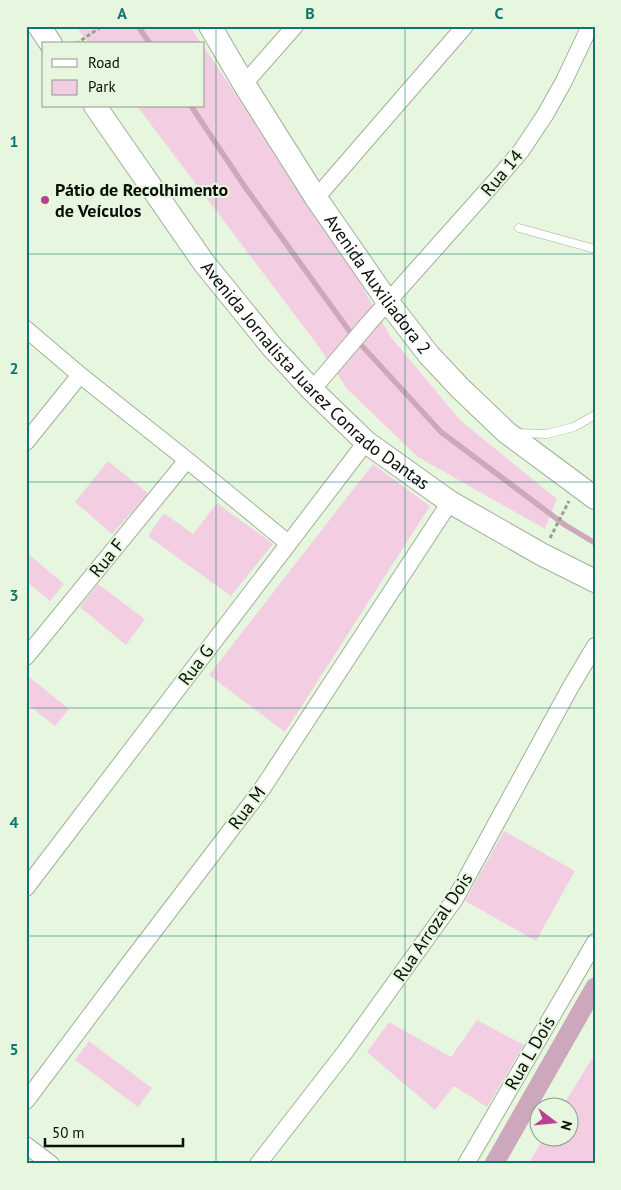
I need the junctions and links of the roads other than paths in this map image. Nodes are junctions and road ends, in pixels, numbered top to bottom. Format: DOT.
graph roads {
  1 [pos="39,26"];
  2 [pos="210,26"];
  3 [pos="295,26"];
  4 [pos="465,26"];
  5 [pos="590,26"];
  6 [pos="51,42"];
  7 [pos="244,84"];
  8 [pos="96,108"];
  9 [pos="316,198"];
  10 [pos="519,228"];
  11 [pos="595,249"];
  12 [pos="388,302"];
  13 [pos="26,328"];
  14 [pos="80,375"];
  15 [pos="312,390"];
  16 [pos="595,415"];
  17 [pos="506,432"];
  18 [pos="26,442"];
  19 [pos="366,442"];
  20 [pos="187,460"];
  21 [pos="595,498"];
  22 [pos="450,502"];
  23 [pos="288,543"];
  24 [pos="595,581"];
  25 [pos="595,646"];
  26 [pos="26,657"];
  27 [pos="26,888"];
  28 [pos="595,942"];
  29 [pos="26,1100"];
  30 [pos="26,1145"];
  31 [pos="51,1164"];
  32 [pos="258,1164"];
  33 [pos="466,1164"];
  1 -- 6 [label="main road"];
  2 -- 7 [label="main road, Avenida Auxiliadora 2"];
  3 -- 7 [label="street"];
  4 -- 9 [label="street"];
  5 -- 12 [label="street, Rua 14"];
  7 -- 9 [label="main road, Avenida Auxiliadora 2"];
  8 -- 15 [label="main road, Avenida Jornalista Juarez Conrado Dantas"];
  9 -- 12 [label="main road, Avenida Auxiliadora 2"];
  10 -- 11 [label="lane"];
  12 -- 15 [label="street, Rua 14"];
  12 -- 17 [label="main road, Avenida Auxiliadora 2"];
  13 -- 14 [label="street"];
  14 -- 18 [label="street"];
  14 -- 20 [label="street"];
  15 -- 19 [label="main road, Avenida Jornalista Juarez Conrado Dantas"];
  16 -- 17 [label="lane"];
  17 -- 21 [label="main road, Avenida Auxiliadora 2"];
  19 -- 22 [label="main road, Avenida Jornalista Juarez Conrado Dantas"];
  19 -- 23 [label="street, Rua G"];
  20 -- 23 [label="street"];
  20 -- 26 [label="street, Rua F"];
  22 -- 24 [label="main road, Avenida Jornalista Juarez Conrado Dantas"];
  22 -- 29 [label="street, Rua M"];
  23 -- 27 [label="street, Rua G"];
  25 -- 32 [label="street, Rua Arrozal Dois"];
  28 -- 33 [label="street, Rua L Dois"];
  30 -- 31 [label="street"];
}
